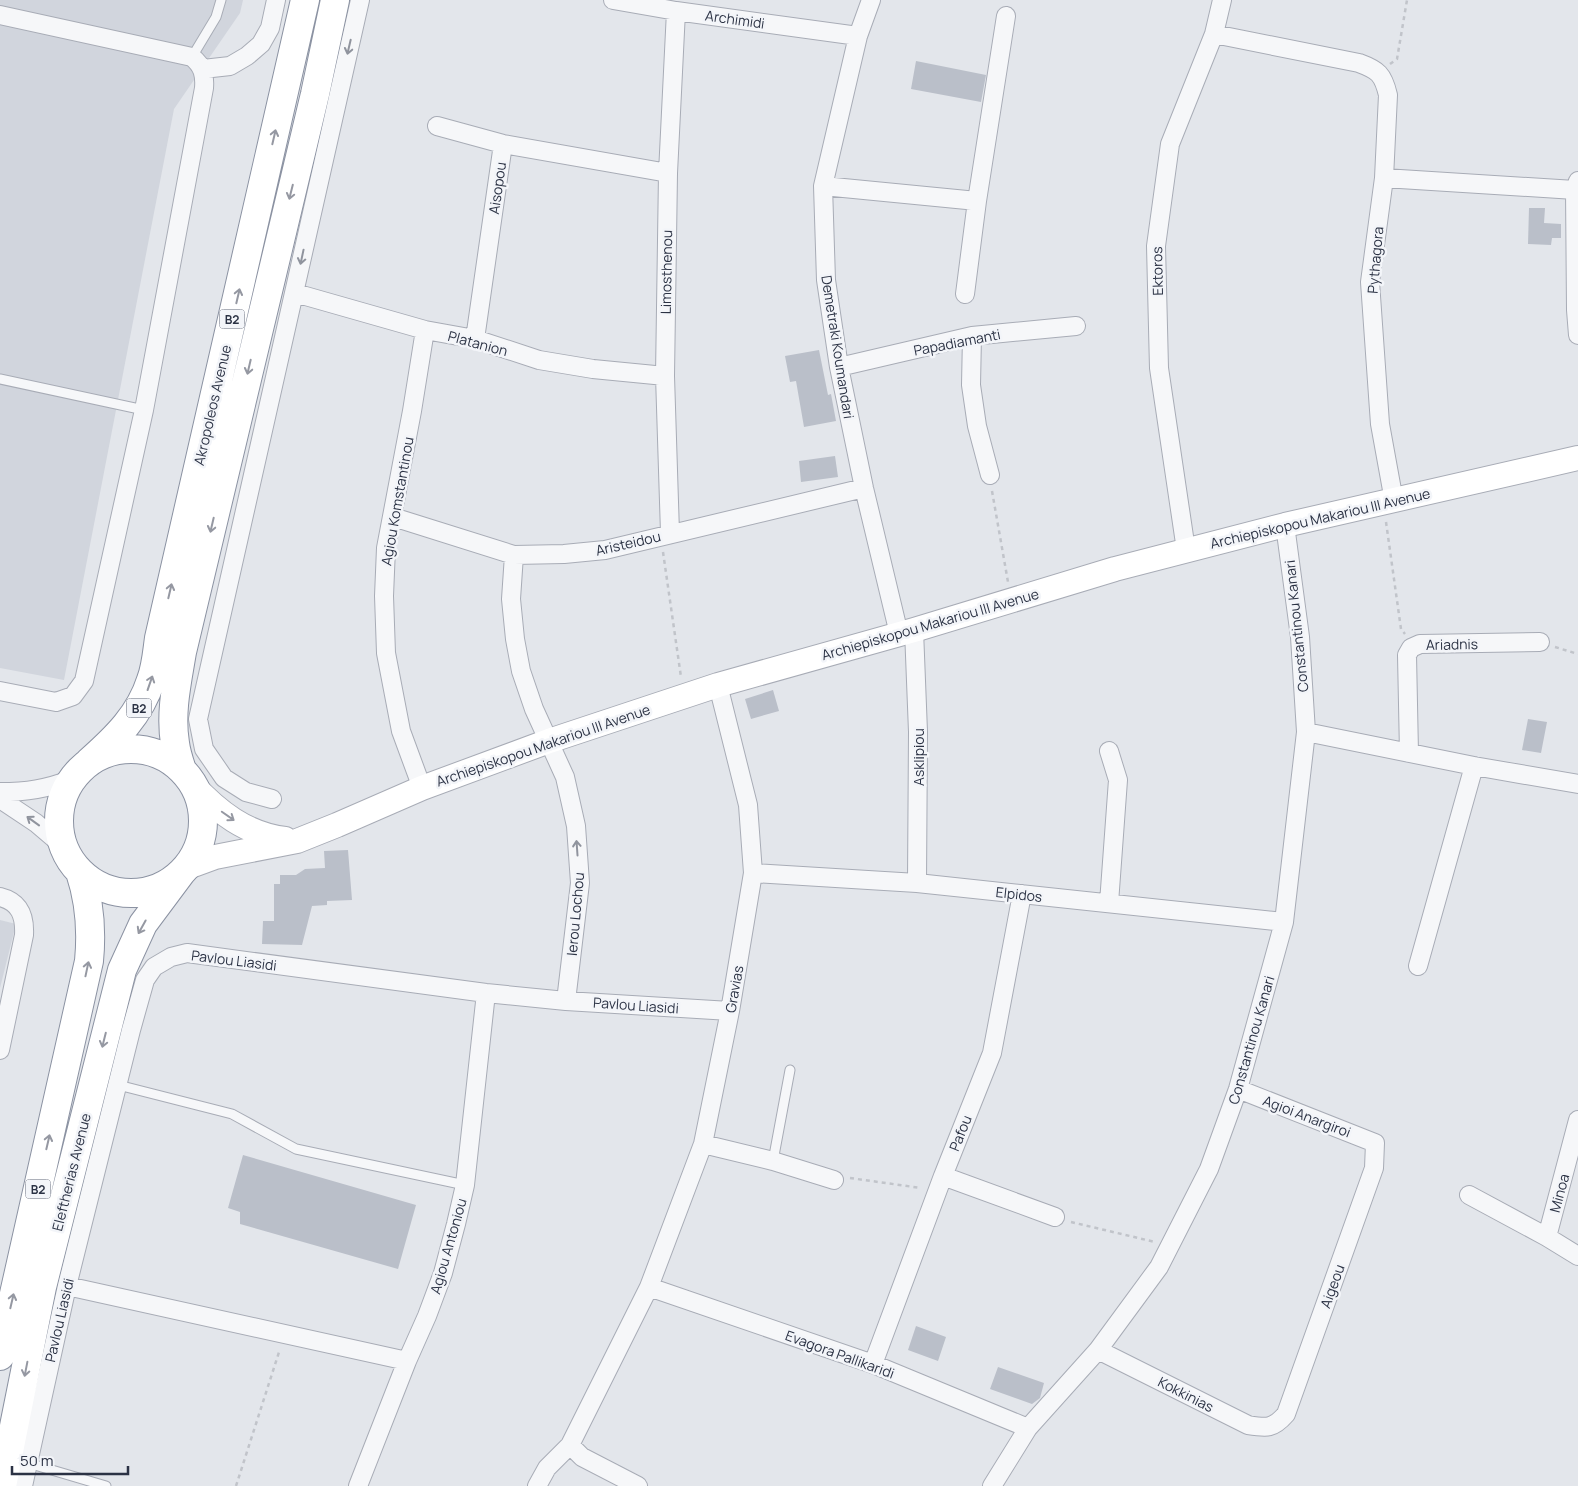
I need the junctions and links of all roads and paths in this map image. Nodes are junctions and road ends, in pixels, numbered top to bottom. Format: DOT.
graph roads {
  1 [pos="221,0"];
  2 [pos="276,0"];
  3 [pos="305,0"];
  4 [pos="335,0"];
  5 [pos="360,0"];
  6 [pos="613,0"];
  7 [pos="871,0"];
  8 [pos="1222,0"];
  9 [pos="1407,0"];
  10 [pos="676,11"];
  11 [pos="0,15"];
  12 [pos="1006,16"];
  13 [pos="1214,34"];
  14 [pos="858,36"];
  15 [pos="198,63"];
  16 [pos="1379,72"];
  17 [pos="438,126"];
  18 [pos="503,144"];
  19 [pos="668,173"];
  20 [pos="1384,178"];
  21 [pos="823,186"];
  22 [pos="1577,186"];
  23 [pos="976,201"];
  24 [pos="295,293"];
  25 [pos="965,294"];
  26 [pos="1076,326"];
  27 [pos="425,330"];
  28 [pos="1578,335"];
  29 [pos="972,336"];
  30 [pos="475,339"];
  31 [pos="839,367"];
  32 [pos="665,376"];
  33 [pos="0,379"];
  34 [pos="144,410"];
  35 [pos="1578,458"];
  36 [pos="990,475"];
  37 [pos="864,488"];
  38 [pos="1389,502"];
  39 [pos="393,517"];
  40 [pos="1285,525"];
  41 [pos="665,534"];
  42 [pos="1186,550"];
  43 [pos="514,555"];
  44 [pos="1011,601"];
  45 [pos="907,632"];
  46 [pos="1540,642"];
  47 [pos="1415,647"];
  48 [pos="1578,654"];
  49 [pos="718,684"];
  50 [pos="0,691"];
  51 [pos="684,696"];
  52 [pos="1306,732"];
  53 [pos="549,741"];
  54 [pos="1108,751"];
  55 [pos="1408,753"];
  56 [pos="1474,766"];
  57 [pos="80,771"];
  58 [pos="187,777"];
  59 [pos="1578,784"];
  60 [pos="422,788"];
  61 [pos="0,792"];
  62 [pos="272,798"];
  63 [pos="0,799"];
  64 [pos="297,840"];
  65 [pos="63,846"];
  66 [pos="183,870"];
  67 [pos="80,872"];
  68 [pos="753,874"];
  69 [pos="917,883"];
  70 [pos="1022,894"];
  71 [pos="0,898"];
  72 [pos="1109,903"];
  73 [pos="1284,922"];
  74 [pos="1418,966"];
  75 [pos="486,993"];
  76 [pos="566,1001"];
  77 [pos="730,1011"];
  78 [pos="0,1050"];
  79 [pos="790,1070"];
  80 [pos="118,1085"];
  81 [pos="1238,1089"];
  82 [pos="1578,1120"];
  83 [pos="1376,1143"];
  84 [pos="703,1144"];
  85 [pos="773,1162"];
  86 [pos="834,1180"];
  87 [pos="940,1183"];
  88 [pos="465,1185"];
  89 [pos="1469,1194"];
  90 [pos="1055,1217"];
  91 [pos="1547,1237"];
  92 [pos="1170,1246"];
  93 [pos="1578,1256"];
  94 [pos="67,1286"];
  95 [pos="649,1287"];
  96 [pos="285,1334"];
  97 [pos="1098,1350"];
  98 [pos="0,1356"];
  99 [pos="407,1361"];
  100 [pos="873,1364"];
  101 [pos="1276,1425"];
  102 [pos="1028,1428"];
  103 [pos="570,1445"];
  104 [pos="28,1463"];
  105 [pos="2,1486"];
  106 [pos="23,1486"];
  107 [pos="106,1486"];
  108 [pos="236,1486"];
  109 [pos="358,1486"];
  110 [pos="536,1486"];
  111 [pos="638,1486"];
  112 [pos="992,1486"];
  1 -- 15 [label="lane"];
  2 -- 15 [label="street"];
  57 -- 3 [label="highway, Akropoleos Avenue / B2, one-way"];
  4 -- 58 [label="highway, Akropoleos Avenue / B2, one-way"];
  5 -- 24 [label="street, one-way"];
  6 -- 10 [label="street, Archimidi"];
  7 -- 14 [label="street, Demetraki Koumandari"];
  8 -- 13 [label="street, Ektoros"];
  9 -- 16 [label="path"];
  10 -- 14 [label="street, Archimidi"];
  10 -- 19 [label="street, Limosthenou"];
  11 -- 15 [label="street"];
  12 -- 23 [label="street"];
  13 -- 16 [label="street"];
  13 -- 42 [label="street, Ektoros"];
  14 -- 21 [label="street, Demetraki Koumandari"];
  15 -- 34 [label="street"];
  16 -- 20 [label="street, Pythagora"];
  17 -- 18 [label="street"];
  18 -- 19 [label="street, Aisopou"];
  18 -- 30 [label="street, Aisopou"];
  19 -- 32 [label="street, Limosthenou"];
  20 -- 22 [label="street"];
  20 -- 38 [label="street, Pythagora"];
  21 -- 23 [label="street"];
  21 -- 31 [label="street, Demetraki Koumandari"];
  22 -- 28 [label="street"];
  23 -- 25 [label="street"];
  24 -- 27 [label="street, Platanion"];
  24 -- 62 [label="street"];
  26 -- 29 [label="street, Papadiamanti"];
  27 -- 30 [label="street, Platanion"];
  27 -- 39 [label="street, Agiou Komstantinou"];
  29 -- 31 [label="street, Papadiamanti"];
  29 -- 36 [label="street"];
  30 -- 32 [label="street, Platanion"];
  31 -- 37 [label="street, Demetraki Koumandari"];
  32 -- 41 [label="street, Limosthenou"];
  33 -- 34 [label="lane"];
  34 -- 50 [label="street"];
  35 -- 38 [label="main road, Archiepiskopou Makariou III Avenue"];
  36 -- 44 [label="path"];
  37 -- 41 [label="street, Aristeidou"];
  37 -- 45 [label="street, Demetraki Koumandari"];
  38 -- 40 [label="main road, Archiepiskopou Makariou III Avenue"];
  38 -- 47 [label="path"];
  39 -- 43 [label="street, Aristeidou"];
  39 -- 60 [label="street, Agiou Komstantinou"];
  40 -- 42 [label="main road, Archiepiskopou Makariou III Avenue"];
  40 -- 52 [label="street, Constantinou Kanari"];
  41 -- 43 [label="street, Aristeidou"];
  41 -- 51 [label="path"];
  42 -- 44 [label="main road, Archiepiskopou Makariou III Avenue"];
  43 -- 53 [label="street, Ierou Lochou"];
  44 -- 45 [label="main road, Archiepiskopou Makariou III Avenue"];
  45 -- 49 [label="main road, Archiepiskopou Makariou III Avenue"];
  45 -- 69 [label="street, Asklipiou"];
  46 -- 47 [label="street, Ariadnis"];
  46 -- 48 [label="path"];
  47 -- 55 [label="street, Ariadnis"];
  49 -- 51 [label="main road, Archiepiskopou Makariou III Avenue"];
  49 -- 68 [label="street, Gravias"];
  51 -- 53 [label="main road, Archiepiskopou Makariou III Avenue"];
  52 -- 55 [label="street"];
  52 -- 73 [label="street, Constantinou Kanari"];
  53 -- 60 [label="main road, Archiepiskopou Makariou III Avenue"];
  76 -- 53 [label="street, Ierou Lochou, one-way"];
  54 -- 72 [label="street"];
  55 -- 56 [label="street"];
  56 -- 59 [label="street"];
  56 -- 74 [label="street"];
  57 -- 58 [label="highway"];
  57 -- 61 [label="street"];
  57 -- 65 [label="highway, B2"];
  58 -- 64 [label="main road, Archiepiskopou Makariou III Avenue, one-way"];
  58 -- 66 [label="highway, B2"];
  60 -- 64 [label="main road, Archiepiskopou Makariou III Avenue"];
  65 -- 63 [label="street, one-way"];
  64 -- 66 [label="main road, Archiepiskopou Makariou III Avenue"];
  65 -- 67 [label="highway, B2"];
  66 -- 67 [label="highway, B2"];
  66 -- 105 [label="highway, Eleftherias Avenue / B2, one-way"];
  98 -- 67 [label="highway, Eleftherias Avenue / B2, one-way"];
  68 -- 69 [label="street, Elpidos"];
  68 -- 77 [label="street, Gravias"];
  69 -- 70 [label="street, Elpidos"];
  70 -- 72 [label="street, Elpidos"];
  70 -- 87 [label="street, Pafou"];
  71 -- 78 [label="street"];
  72 -- 73 [label="street, Elpidos"];
  73 -- 81 [label="street, Constantinou Kanari"];
  75 -- 76 [label="street, Pavlou Liasidi"];
  75 -- 80 [label="street, Pavlou Liasidi"];
  75 -- 88 [label="street, Agiou Antoniou"];
  76 -- 77 [label="street, Pavlou Liasidi"];
  77 -- 84 [label="street, Gravias"];
  79 -- 85 [label="lane"];
  80 -- 88 [label="lane"];
  80 -- 94 [label="street, Pavlou Liasidi"];
  81 -- 83 [label="street, Agioi Anargiroi"];
  81 -- 92 [label="street, Constantinou Kanari"];
  82 -- 91 [label="street, Minoa"];
  83 -- 101 [label="street, Aigeou"];
  84 -- 85 [label="street"];
  84 -- 95 [label="street, Gravias"];
  85 -- 86 [label="street"];
  86 -- 87 [label="path"];
  87 -- 90 [label="street"];
  87 -- 100 [label="street, Pafou"];
  88 -- 99 [label="street, Agiou Antoniou"];
  89 -- 91 [label="street"];
  90 -- 92 [label="path"];
  91 -- 93 [label="street"];
  92 -- 97 [label="street, Constantinou Kanari"];
  94 -- 96 [label="street"];
  94 -- 104 [label="street, Pavlou Liasidi"];
  95 -- 100 [label="street, Evagora Pallikaridi"];
  95 -- 103 [label="street, Gravias"];
  96 -- 99 [label="street"];
  96 -- 108 [label="path"];
  97 -- 101 [label="street, Kokkinias"];
  97 -- 102 [label="street, Constantinou Kanari"];
  99 -- 109 [label="street, Agiou Antoniou"];
  100 -- 102 [label="street, Evagora Pallikaridi"];
  102 -- 112 [label="street, Constantinou Kanari"];
  103 -- 110 [label="street, Gravias"];
  103 -- 111 [label="street"];
  104 -- 106 [label="street, Pavlou Liasidi"];
  104 -- 107 [label="lane"];
}
